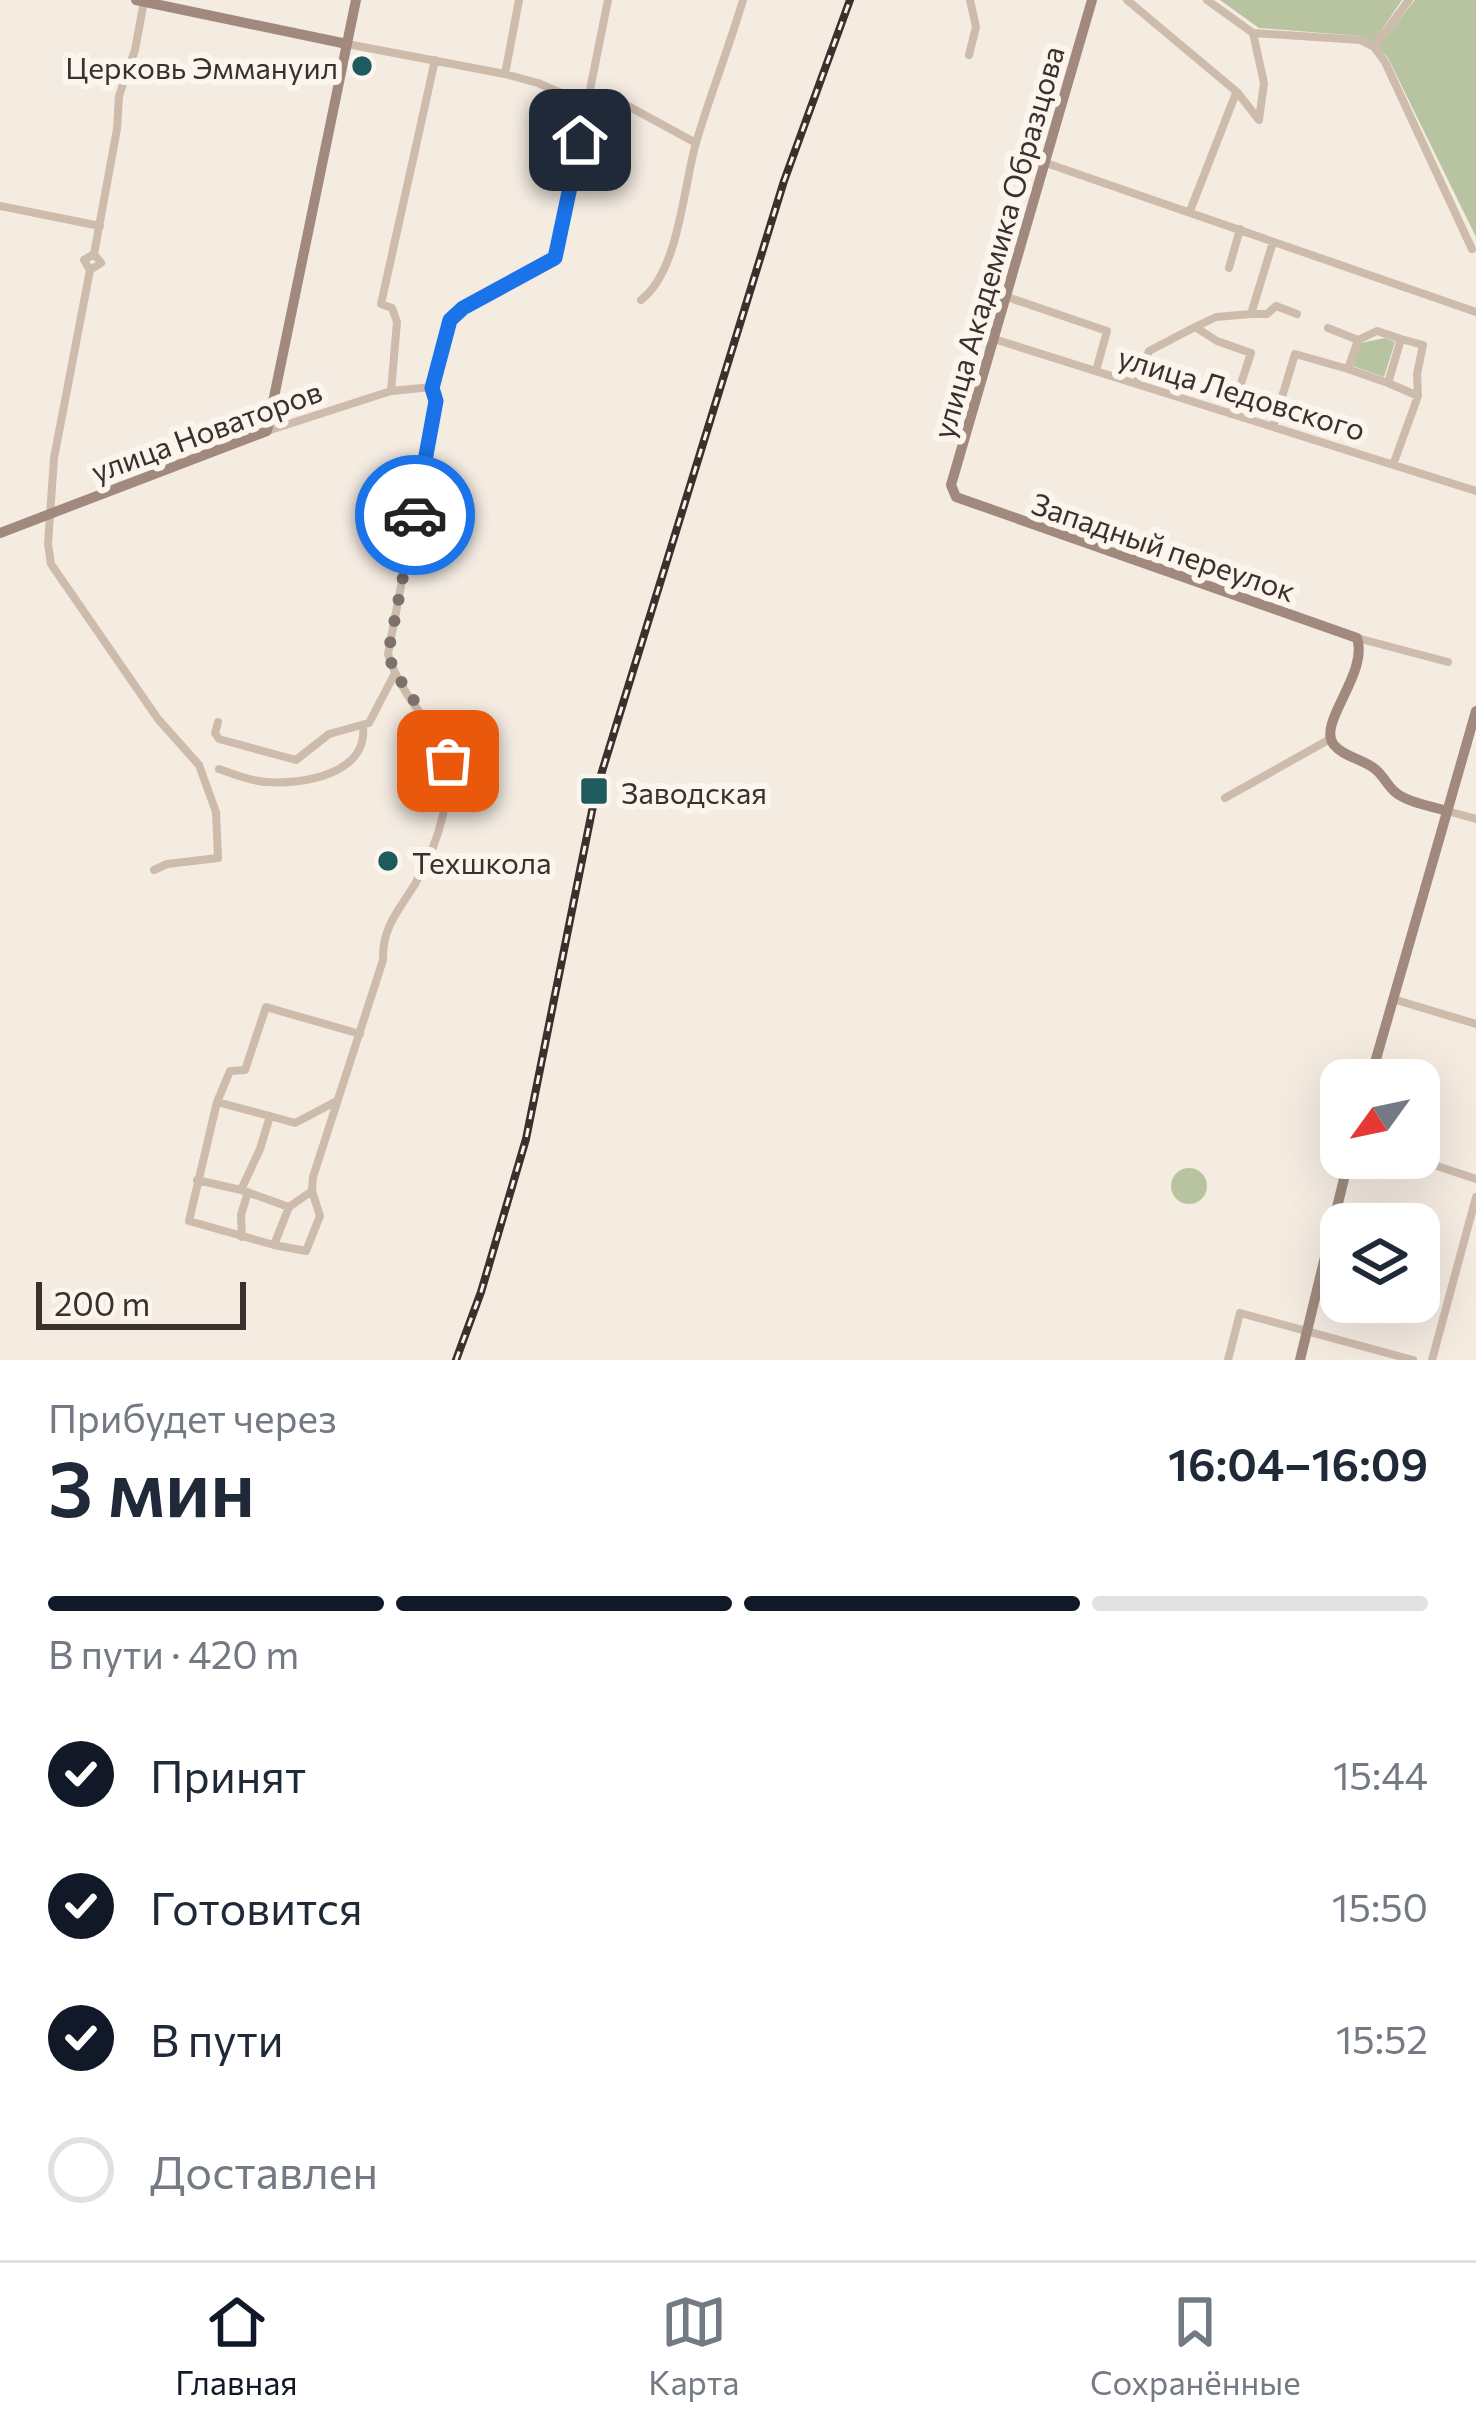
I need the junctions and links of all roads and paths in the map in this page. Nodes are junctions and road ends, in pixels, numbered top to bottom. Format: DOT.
graph roads {
  1 [pos="141,0"];
  2 [pos="356,0"];
  3 [pos="519,0"];
  4 [pos="608,0"];
  5 [pos="743,0"];
  6 [pos="970,0"];
  7 [pos="1092,0"];
  8 [pos="1127,0"];
  9 [pos="1207,0"];
  10 [pos="1409,0"];
  11 [pos="1253,33"];
  12 [pos="347,44"];
  13 [pos="1374,47"];
  14 [pos="969,55"];
  15 [pos="435,60"];
  16 [pos="505,74"];
  17 [pos="1237,92"];
  18 [pos="588,101"];
  19 [pos="696,143"];
  20 [pos="1046,163"];
  21 [pos="0,206"];
  22 [pos="1190,211"];
  23 [pos="100,226"];
  24 [pos="1240,229"];
  25 [pos="1273,242"];
  26 [pos="1472,248"];
  27 [pos="1229,268"];
  28 [pos="1006,298"];
  29 [pos="640,300"];
  30 [pos="1476,312"];
  31 [pos="1251,314"];
  32 [pos="1297,314"];
  33 [pos="1196,327"];
  34 [pos="1328,328"];
  35 [pos="994,339"];
  36 [pos="1401,339"];
  37 [pos="1358,340"];
  38 [pos="1348,369"];
  39 [pos="1096,371"];
  40 [pos="1388,383"];
  41 [pos="1136,384"];
  42 [pos="432,388"];
  43 [pos="392,392"];
  44 [pos="1418,396"];
  45 [pos="1231,414"];
  46 [pos="1273,427"];
  47 [pos="267,431"];
  48 [pos="1393,464"];
  49 [pos="1476,490"];
  50 [pos="956,497"];
  51 [pos="50,513"];
  52 [pos="0,533"];
  53 [pos="1357,638"];
  54 [pos="1448,662"];
  55 [pos="396,671"];
  56 [pos="1476,711"];
  57 [pos="218,722"];
  58 [pos="363,727"];
  59 [pos="443,739"];
  60 [pos="1330,739"];
  61 [pos="480,765"];
  62 [pos="219,769"];
  63 [pos="1225,798"];
  64 [pos="1448,811"];
  65 [pos="1476,819"];
  66 [pos="154,870"];
  67 [pos="1393,999"];
  68 [pos="1476,1024"];
  69 [pos="360,1034"];
  70 [pos="1376,1059"];
  71 [pos="217,1102"];
  72 [pos="337,1102"];
  73 [pos="270,1116"];
  74 [pos="1440,1167"];
  75 [pos="1344,1179"];
  76 [pos="1476,1179"];
  77 [pos="197,1180"];
  78 [pos="313,1190"];
  79 [pos="244,1191"];
  80 [pos="1476,1197"];
  81 [pos="289,1207"];
  82 [pos="242,1237"];
  83 [pos="274,1245"];
  84 [pos="1308,1329"];
  85 [pos="1228,1360"];
  86 [pos="1300,1360"];
  87 [pos="1413,1360"];
  88 [pos="1432,1360"];
  1 -- 12 [label="street"];
  1 -- 23 [label="street"];
  2 -- 12 [label="street"];
  3 -- 16 [label="street"];
  4 -- 18 [label="street"];
  5 -- 19 [label="street"];
  6 -- 14 [label="street"];
  7 -- 20 [label="street, улица Академика Образцова"];
  8 -- 17 [label="street"];
  9 -- 11 [label="street"];
  10 -- 13 [label="street"];
  11 -- 13 [label="street"];
  11 -- 17 [label="street"];
  12 -- 15 [label="street"];
  12 -- 47 [label="street"];
  13 -- 26 [label="street"];
  15 -- 16 [label="street"];
  15 -- 43 [label="street"];
  16 -- 18 [label="street"];
  17 -- 22 [label="street"];
  18 -- 19 [label="street"];
  18 -- 42 [label="street"];
  19 -- 29 [label="street"];
  20 -- 22 [label="street"];
  20 -- 28 [label="street, улица Академика Образцова"];
  21 -- 23 [label="street"];
  22 -- 24 [label="street"];
  23 -- 51 [label="street"];
  24 -- 25 [label="street"];
  24 -- 27 [label="street"];
  25 -- 30 [label="street"];
  25 -- 31 [label="street"];
  28 -- 35 [label="street, улица Академика Образцова"];
  28 -- 39 [label="street"];
  31 -- 32 [label="street"];
  31 -- 33 [label="street"];
  33 -- 41 [label="street"];
  33 -- 45 [label="street"];
  34 -- 37 [label="street"];
  35 -- 39 [label="street, улица Ледовского"];
  35 -- 50 [label="street, улица Академика Образцова"];
  36 -- 37 [label="street"];
  36 -- 40 [label="street"];
  36 -- 44 [label="street"];
  37 -- 38 [label="street"];
  38 -- 40 [label="street"];
  38 -- 46 [label="street"];
  39 -- 41 [label="street, улица Ледовского"];
  40 -- 44 [label="street"];
  41 -- 45 [label="street, улица Ледовского"];
  42 -- 43 [label="street, улица Новаторов"];
  42 -- 55 [label="street"];
  43 -- 47 [label="street, улица Новаторов"];
  44 -- 48 [label="street"];
  45 -- 46 [label="street, улица Ледовского"];
  46 -- 48 [label="street, улица Ледовского"];
  47 -- 51 [label="street, улица Новаторов"];
  48 -- 49 [label="street, улица Ледовского"];
  50 -- 53 [label="street, Западный переулок"];
  51 -- 52 [label="street, улица Новаторов"];
  51 -- 66 [label="street"];
  53 -- 54 [label="street"];
  53 -- 60 [label="street"];
  55 -- 58 [label="street"];
  55 -- 59 [label="street"];
  56 -- 64 [label="street"];
  57 -- 58 [label="street"];
  58 -- 62 [label="street"];
  59 -- 61 [label="street"];
  59 -- 69 [label="street"];
  60 -- 63 [label="street"];
  60 -- 64 [label="street"];
  64 -- 65 [label="street"];
  64 -- 67 [label="street"];
  67 -- 68 [label="street"];
  67 -- 70 [label="street"];
  69 -- 71 [label="street"];
  69 -- 72 [label="street"];
  71 -- 73 [label="street"];
  71 -- 77 [label="street"];
  72 -- 73 [label="street"];
  72 -- 78 [label="street"];
  73 -- 79 [label="street"];
  74 -- 76 [label="street"];
  75 -- 84 [label="street"];
  77 -- 79 [label="street"];
  77 -- 82 [label="street"];
  78 -- 81 [label="street"];
  78 -- 83 [label="street"];
  79 -- 81 [label="street"];
  79 -- 82 [label="street"];
  80 -- 88 [label="street"];
  81 -- 83 [label="street"];
  82 -- 83 [label="street"];
  84 -- 85 [label="street"];
  84 -- 86 [label="street"];
  84 -- 87 [label="street"];
}
